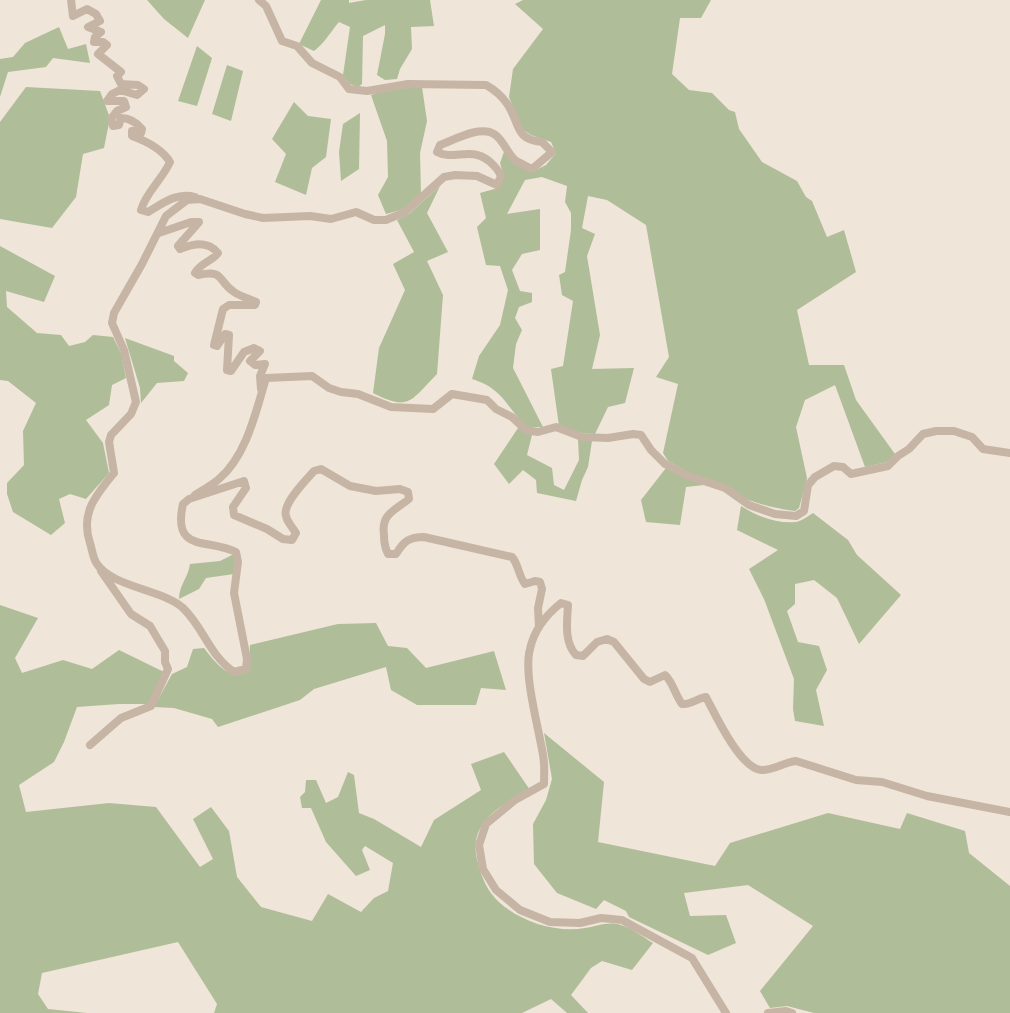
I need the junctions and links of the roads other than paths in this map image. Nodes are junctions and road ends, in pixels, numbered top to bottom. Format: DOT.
graph roads {
  1 [pos="71,0"];
  2 [pos="259,0"];
  3 [pos="200,199"];
  4 [pos="159,233"];
  5 [pos="261,393"];
  6 [pos="1010,453"];
  7 [pos="189,499"];
  8 [pos="97,565"];
  9 [pos="539,627"];
  10 [pos="90,745"];
  11 [pos="1010,812"];
  12 [pos="726,1013"];
  13 [pos="768,1013"];
  14 [pos="792,1013"];
  1 -- 3 [label="street"];
  2 -- 3 [label="street"];
  3 -- 4 [label="street"];
  4 -- 5 [label="street"];
  4 -- 8 [label="street"];
  5 -- 6 [label="street"];
  5 -- 7 [label="street"];
  7 -- 8 [label="street"];
  7 -- 9 [label="street"];
  8 -- 10 [label="street"];
  9 -- 11 [label="street"];
  9 -- 12 [label="street"];
  13 -- 14 [label="street"];
}
